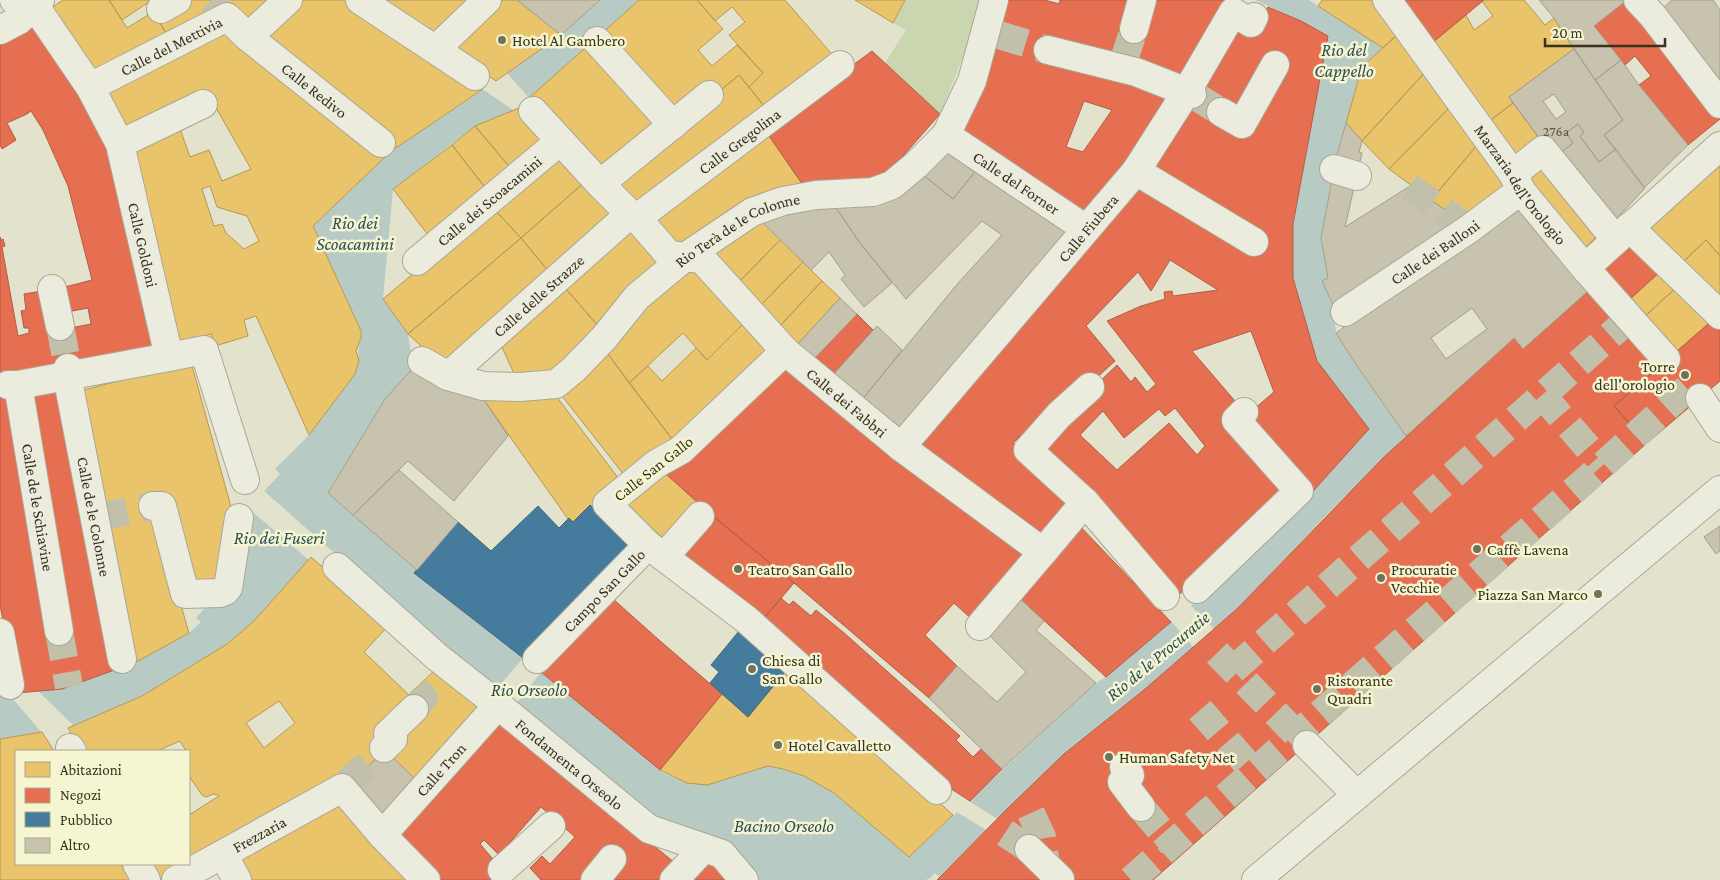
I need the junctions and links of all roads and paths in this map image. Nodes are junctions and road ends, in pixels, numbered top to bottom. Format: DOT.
graph roads {
  1 [pos="288,0"];
  2 [pos="360,0"];
  3 [pos="486,0"];
  4 [pos="994,0"];
  5 [pos="1142,0"];
  6 [pos="1387,0"];
  7 [pos="1638,0"];
  8 [pos="28,3"];
  9 [pos="1254,17"];
  10 [pos="1134,29"];
  11 [pos="0,30"];
  12 [pos="248,37"];
  13 [pos="597,41"];
  14 [pos="436,49"];
  15 [pos="1048,50"];
  16 [pos="840,65"];
  17 [pos="1275,65"];
  18 [pos="475,76"];
  19 [pos="90,87"];
  20 [pos="1190,92"];
  21 [pos="709,95"];
  22 [pos="203,104"];
  23 [pos="1720,104"];
  24 [pos="534,111"];
  25 [pos="1221,112"];
  26 [pos="673,124"];
  27 [pos="946,135"];
  28 [pos="560,141"];
  29 [pos="381,143"];
  30 [pos="120,144"];
  31 [pos="1719,149"];
  32 [pos="1136,170"];
  33 [pos="1517,182"];
  34 [pos="600,184"];
  35 [pos="634,216"];
  36 [pos="1086,229"];
  37 [pos="1623,234"];
  38 [pos="1254,242"];
  39 [pos="685,257"];
  40 [pos="417,261"];
  41 [pos="1585,268"];
  42 [pos="52,289"];
  43 [pos="1345,312"];
  44 [pos="1720,315"];
  45 [pos="60,326"];
  46 [pos="785,351"];
  47 [pos="169,357"];
  48 [pos="1666,359"];
  49 [pos="422,360"];
  50 [pos="69,372"];
  51 [pos="448,376"];
  52 [pos="1090,387"];
  53 [pos="1244,412"];
  54 [pos="901,447"];
  55 [pos="246,480"];
  56 [pos="1720,490"];
  57 [pos="1085,502"];
  58 [pos="153,506"];
  59 [pos="700,516"];
  60 [pos="239,518"];
  61 [pos="656,551"];
  62 [pos="1043,552"];
  63 [pos="337,568"];
  64 [pos="1197,590"];
  65 [pos="1165,596"];
  66 [pos="980,626"];
  67 [pos="59,631"];
  68 [pos="0,633"];
  69 [pos="122,659"];
  70 [pos="537,659"];
  71 [pos="10,685"];
  72 [pos="498,705"];
  73 [pos="414,709"];
  74 [pos="1307,745"];
  75 [pos="384,748"];
  76 [pos="1124,767"];
  77 [pos="937,790"];
  78 [pos="1357,795"];
  79 [pos="1141,807"];
  80 [pos="551,826"];
  81 [pos="382,835"];
  82 [pos="704,848"];
  83 [pos="1029,849"];
  84 [pos="223,854"];
  85 [pos="612,859"];
  86 [pos="138,865"];
  87 [pos="502,870"];
  88 [pos="1060,879"];
  89 [pos="146,880"];
  90 [pos="176,880"];
  91 [pos="237,880"];
  92 [pos="426,880"];
  93 [pos="595,880"];
  94 [pos="674,880"];
  95 [pos="744,880"];
  96 [pos="1256,880"];
  1 -- 12 [label="street"];
  2 -- 14 [label="street"];
  3 -- 14 [label="street"];
  4 -- 27 [label="street, Rio Terà de le Colonne"];
  5 -- 10 [label="street"];
  6 -- 33 [label="street, Marzaria dell'Orologio"];
  7 -- 23 [label="street"];
  8 -- 11 [label="street"];
  8 -- 19 [label="street, Calle Goldoni"];
  9 -- 20 [label="street, Calle Fiubera"];
  12 -- 19 [label="street, Calle del Mettivia"];
  12 -- 29 [label="street, Calle Redivo"];
  13 -- 26 [label="street"];
  14 -- 18 [label="street"];
  15 -- 20 [label="street"];
  16 -- 35 [label="street, Calle Gregolina"];
  17 -- 25 [label="street"];
  19 -- 30 [label="street, Calle Goldoni"];
  20 -- 32 [label="street, Calle Fiubera"];
  21 -- 26 [label="street"];
  22 -- 30 [label="street"];
  24 -- 28 [label="street, Calle dei Fabbri"];
  26 -- 34 [label="street"];
  27 -- 36 [label="street, Calle del Forner"];
  27 -- 39 [label="street, Rio Terà de le Colonne"];
  28 -- 34 [label="street, Calle dei Fabbri"];
  28 -- 40 [label="street, Calle dei Scoacamini"];
  30 -- 47 [label="street, Calle Goldoni"];
  31 -- 37 [label="street"];
  32 -- 36 [label="street, Calle Fiubera"];
  32 -- 38 [label="street"];
  33 -- 37 [label="street, Calle dei Balloni"];
  33 -- 41 [label="street, Marzaria dell'Orologio"];
  33 -- 43 [label="street, Calle dei Balloni"];
  34 -- 35 [label="street, Calle dei Fabbri"];
  35 -- 39 [label="street, Calle dei Fabbri"];
  35 -- 51 [label="street, Calle delle Strazze"];
  36 -- 54 [label="street, Calle Fiubera"];
  37 -- 41 [label="street"];
  37 -- 44 [label="street"];
  39 -- 46 [label="street, Calle dei Fabbri"];
  39 -- 51 [label="street, Rio Terà de le Colonne"];
  41 -- 48 [label="street, Marzaria dell'Orologio"];
  42 -- 45 [label="street"];
  46 -- 54 [label="street, Calle dei Fabbri"];
  46 -- 61 [label="street, Calle San Gallo"];
  47 -- 50 [label="street"];
  47 -- 55 [label="street"];
  49 -- 51 [label="street, Rio Terà de le Colonne"];
  50 -- 67 [label="street, Calle de le Schiavine"];
  50 -- 69 [label="street, Calle de le Colonne"];
  52 -- 57 [label="street"];
  53 -- 64 [label="street"];
  54 -- 62 [label="street, Calle dei Fabbri"];
  56 -- 78 [label="street"];
  57 -- 62 [label="street"];
  57 -- 65 [label="street"];
  58 -- 60 [label="street"];
  59 -- 61 [label="street"];
  61 -- 70 [label="street, Campo San Gallo"];
  61 -- 77 [label="street, Campo San Gallo"];
  62 -- 66 [label="street"];
  63 -- 72 [label="street, Fondamenta Orseolo"];
  68 -- 71 [label="street"];
  72 -- 81 [label="street, Calle Tron"];
  72 -- 82 [label="street, Fondamenta Orseolo"];
  73 -- 75 [label="street"];
  74 -- 78 [label="street"];
  76 -- 79 [label="street"];
  78 -- 96 [label="street"];
  80 -- 87 [label="street"];
  81 -- 84 [label="street, Frezzaria"];
  81 -- 92 [label="street, Frezzaria"];
  82 -- 94 [label="street"];
  82 -- 95 [label="street, Fondamenta Orseolo"];
  83 -- 88 [label="street"];
  84 -- 90 [label="street, Frezzaria"];
  84 -- 91 [label="street"];
  85 -- 93 [label="street"];
  86 -- 89 [label="street"];
}
